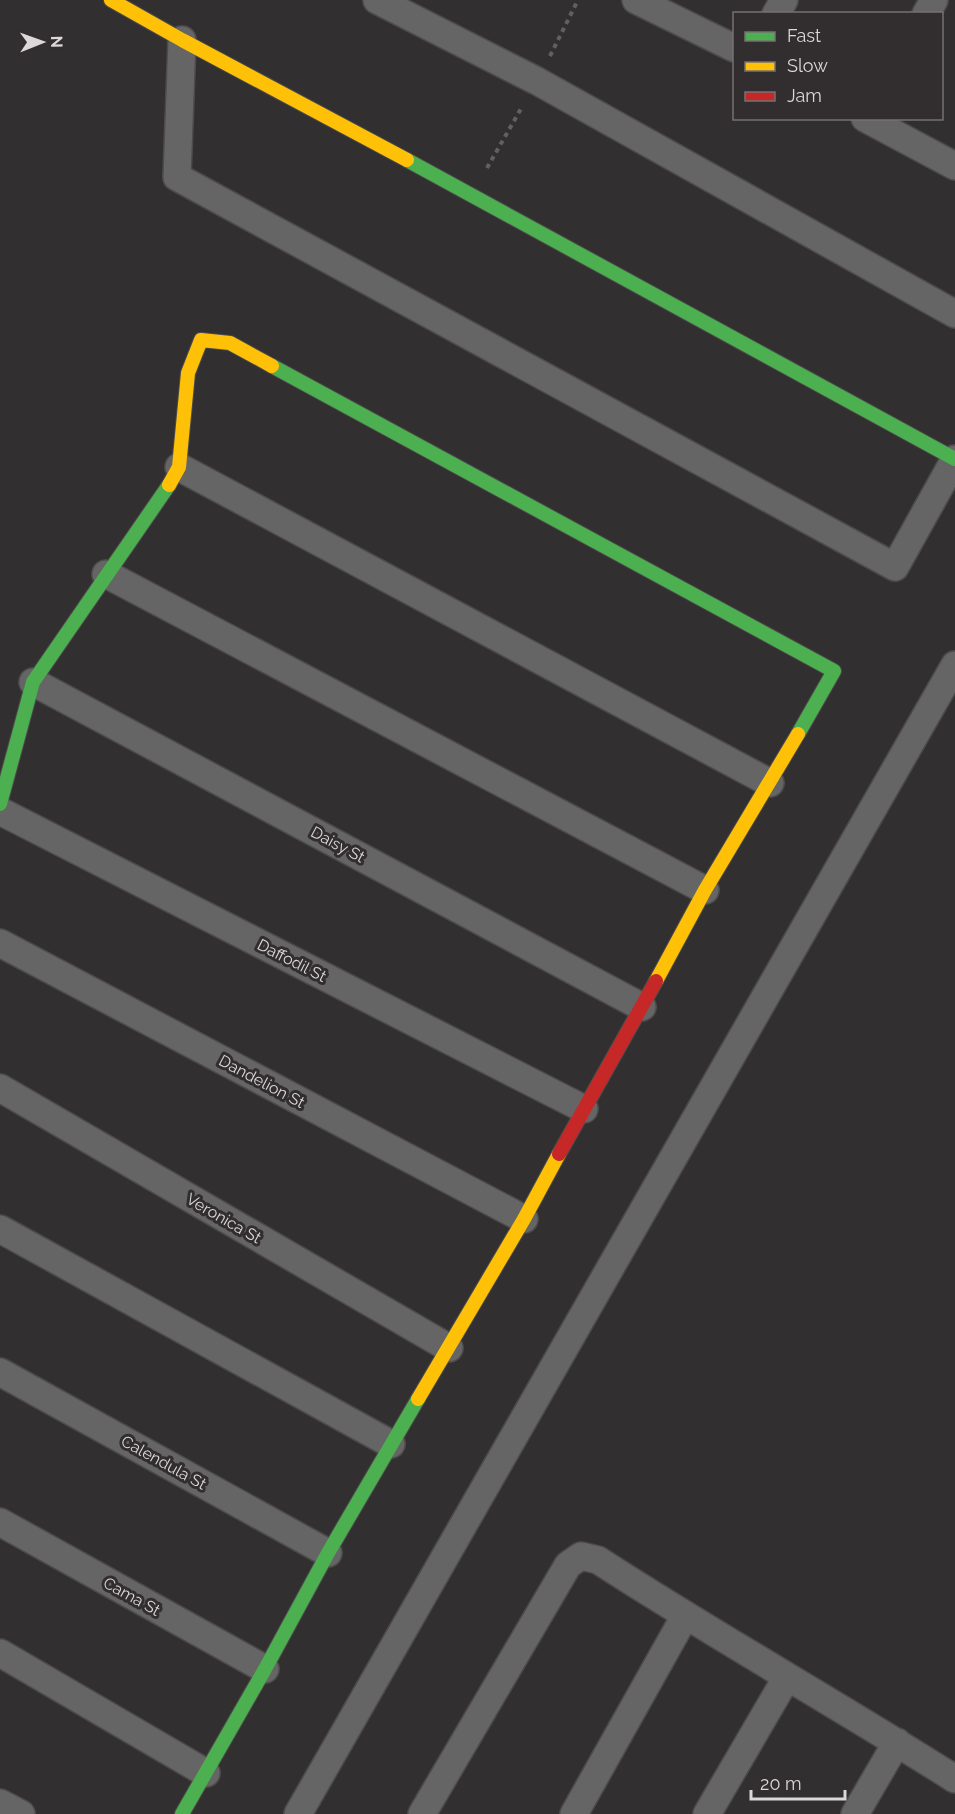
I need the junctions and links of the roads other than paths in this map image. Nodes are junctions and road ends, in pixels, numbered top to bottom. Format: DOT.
graph roads {
  1 [pos="111,0"];
  2 [pos="377,0"];
  3 [pos="640,1"];
  4 [pos="182,40"];
  5 [pos="733,47"];
  6 [pos="869,120"];
  7 [pos="955,166"];
  8 [pos="955,314"];
  9 [pos="955,459"];
  10 [pos="179,467"];
  11 [pos="106,574"];
  12 [pos="955,664"];
  13 [pos="33,682"];
  14 [pos="770,783"];
  15 [pos="0,804"];
  16 [pos="0,811"];
  17 [pos="705,890"];
  18 [pos="0,943"];
  19 [pos="642,1007"];
  20 [pos="0,1088"];
  21 [pos="584,1109"];
  22 [pos="524,1219"];
  23 [pos="0,1229"];
  24 [pos="448,1348"];
  25 [pos="0,1372"];
  26 [pos="391,1444"];
  27 [pos="0,1522"];
  28 [pos="328,1553"];
  29 [pos="685,1616"];
  30 [pos="0,1653"];
  31 [pos="265,1669"];
  32 [pos="787,1677"];
  33 [pos="897,1742"];
  34 [pos="206,1773"];
  35 [pos="955,1779"];
  36 [pos="0,1803"];
  37 [pos="21,1814"];
  38 [pos="182,1814"];
  39 [pos="298,1814"];
  40 [pos="422,1814"];
  41 [pos="574,1814"];
  42 [pos="707,1814"];
  43 [pos="855,1814"];
  1 -- 4 [label="street"];
  2 -- 8 [label="street"];
  3 -- 5 [label="street"];
  4 -- 9 [label="street"];
  4 -- 9 [label="street"];
  6 -- 7 [label="street"];
  10 -- 11 [label="street"];
  10 -- 14 [label="street"];
  10 -- 14 [label="street"];
  11 -- 13 [label="street"];
  11 -- 17 [label="street"];
  12 -- 39 [label="street"];
  13 -- 15 [label="street"];
  13 -- 19 [label="street, Daisy St"];
  14 -- 17 [label="street"];
  16 -- 21 [label="street, Daffodil St"];
  17 -- 19 [label="street"];
  18 -- 22 [label="street, Dandelion St"];
  19 -- 21 [label="street"];
  20 -- 24 [label="street, Veronica St"];
  21 -- 22 [label="street"];
  22 -- 24 [label="street"];
  23 -- 26 [label="street"];
  24 -- 26 [label="street"];
  25 -- 28 [label="street, Calendula St"];
  26 -- 28 [label="street"];
  27 -- 31 [label="street, Cama St"];
  28 -- 31 [label="street"];
  29 -- 32 [label="street"];
  29 -- 40 [label="street"];
  29 -- 41 [label="street"];
  30 -- 34 [label="street"];
  31 -- 34 [label="street"];
  32 -- 33 [label="street"];
  32 -- 42 [label="street"];
  33 -- 35 [label="street"];
  33 -- 43 [label="street"];
  34 -- 38 [label="street"];
  36 -- 37 [label="street"];
}
